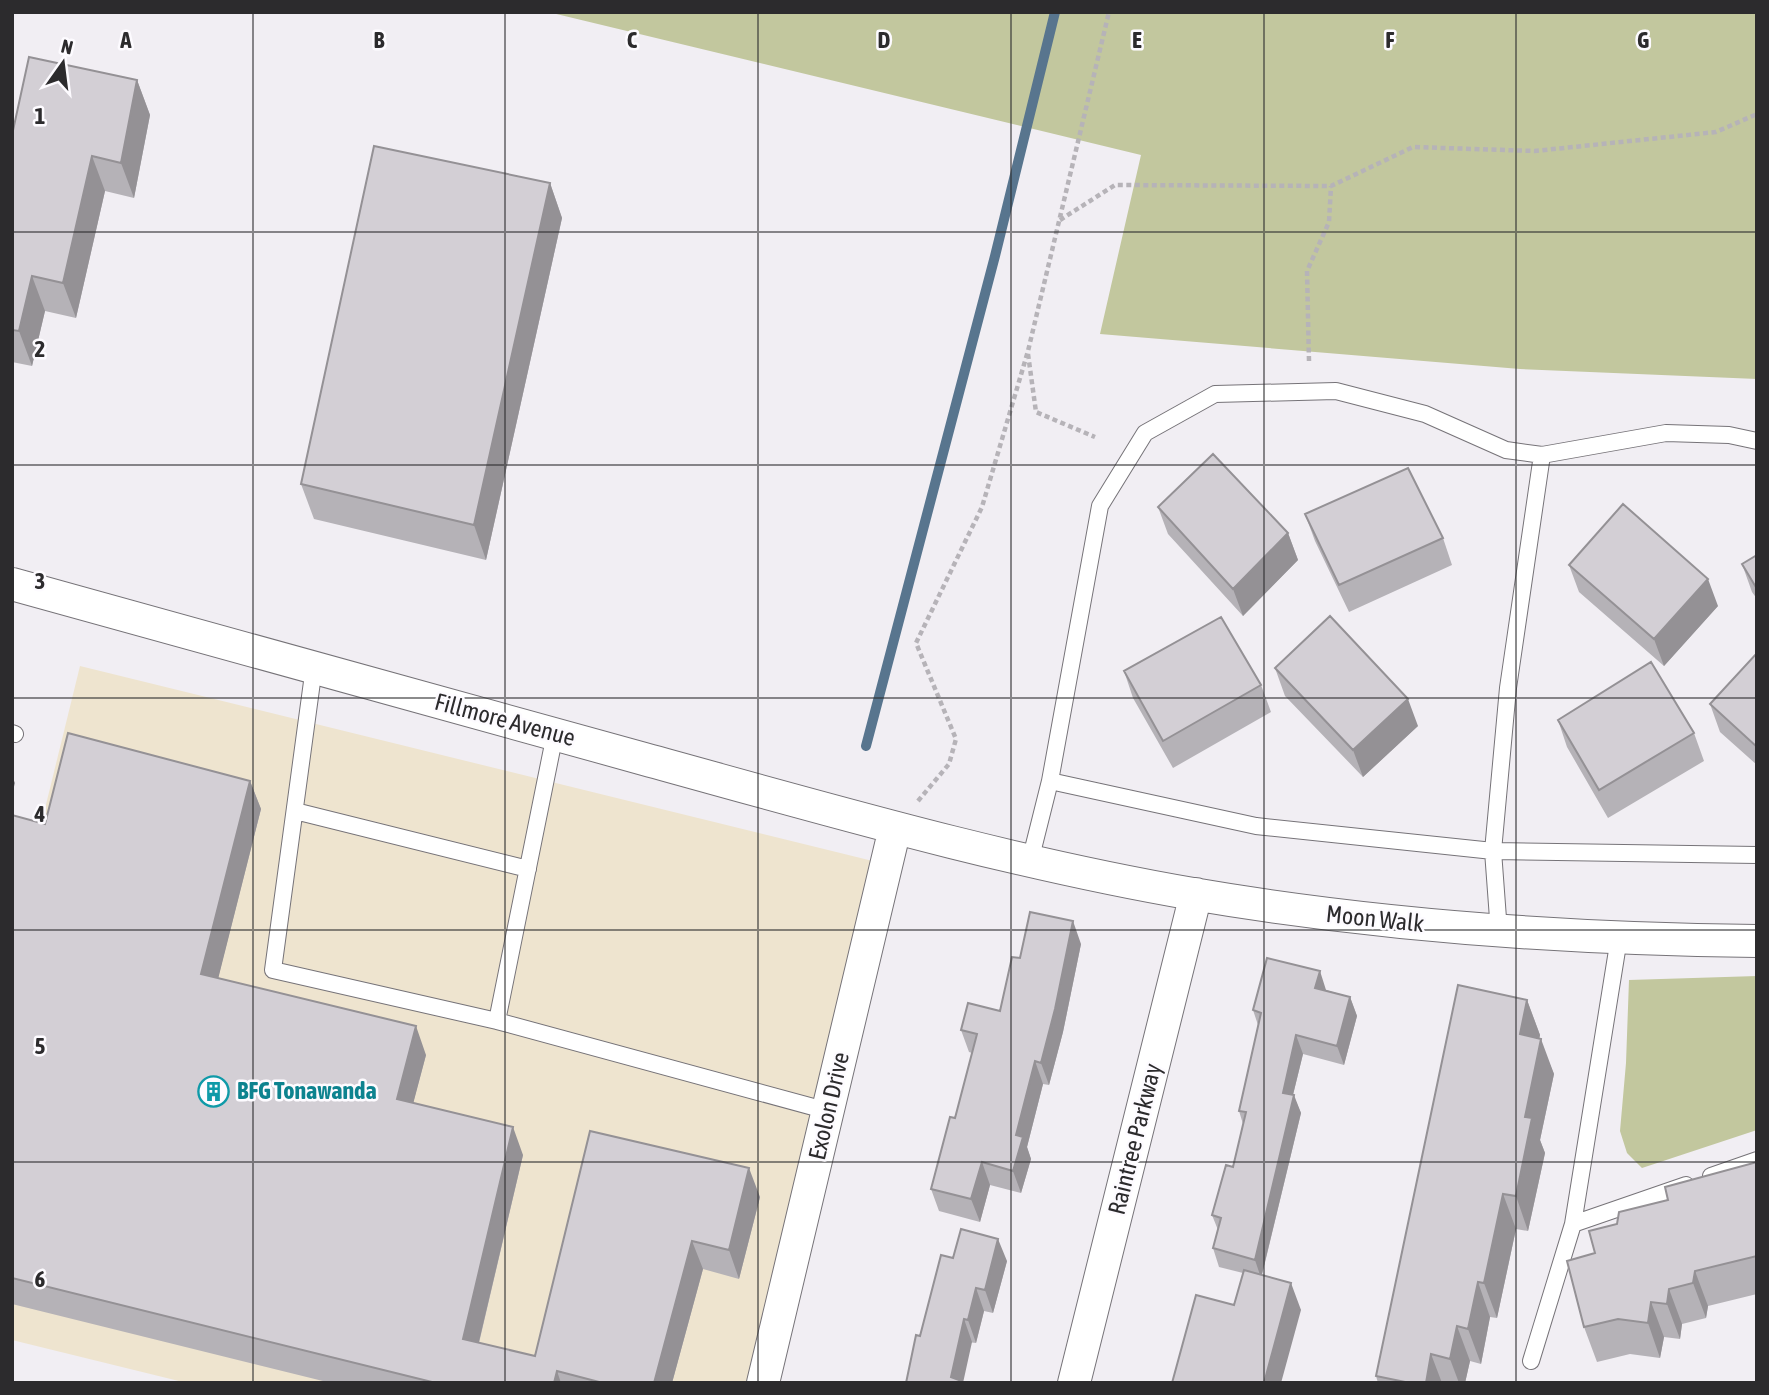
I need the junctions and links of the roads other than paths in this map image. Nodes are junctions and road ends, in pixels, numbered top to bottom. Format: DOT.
graph roads {
  1 [pos="1757,441"];
  2 [pos="1542,455"];
  3 [pos="12,584"];
  4 [pos="314,667"];
  5 [pos="555,734"];
  6 [pos="1050,781"];
  7 [pos="295,811"];
  8 [pos="895,828"];
  9 [pos="1493,851"];
  10 [pos="998,854"];
  11 [pos="1757,855"];
  12 [pos="1030,861"];
  13 [pos="528,869"];
  14 [pos="1196,894"];
  15 [pos="1499,932"];
  16 [pos="1619,938"];
  17 [pos="1757,941"];
  18 [pos="497,1021"];
  19 [pos="828,1111"];
  20 [pos="1757,1160"];
  21 [pos="1573,1224"];
  22 [pos="1531,1361"];
  23 [pos="763,1383"];
  24 [pos="1074,1383"];
  1 -- 2 [label="lane"];
  2 -- 6 [label="lane"];
  2 -- 9 [label="lane"];
  3 -- 4 [label="street, Fillmore Avenue"];
  4 -- 5 [label="street, Fillmore Avenue"];
  4 -- 7 [label="lane"];
  5 -- 8 [label="street, Fillmore Avenue"];
  5 -- 13 [label="lane"];
  6 -- 9 [label="lane"];
  6 -- 12 [label="lane"];
  7 -- 13 [label="lane"];
  7 -- 18 [label="lane"];
  8 -- 10 [label="street, Fillmore Avenue"];
  8 -- 19 [label="street, Exolon Drive"];
  9 -- 11 [label="lane"];
  9 -- 15 [label="lane"];
  10 -- 12 [label="street, Moon Walk"];
  12 -- 14 [label="street, Moon Walk"];
  13 -- 18 [label="lane"];
  14 -- 15 [label="street, Moon Walk"];
  14 -- 24 [label="street, Raintree Parkway"];
  15 -- 16 [label="street, Moon Walk"];
  16 -- 17 [label="street, Moon Walk"];
  16 -- 21 [label="lane"];
  18 -- 19 [label="lane"];
  19 -- 23 [label="street, Exolon Drive"];
  20 -- 21 [label="lane"];
  21 -- 22 [label="lane"];
}
